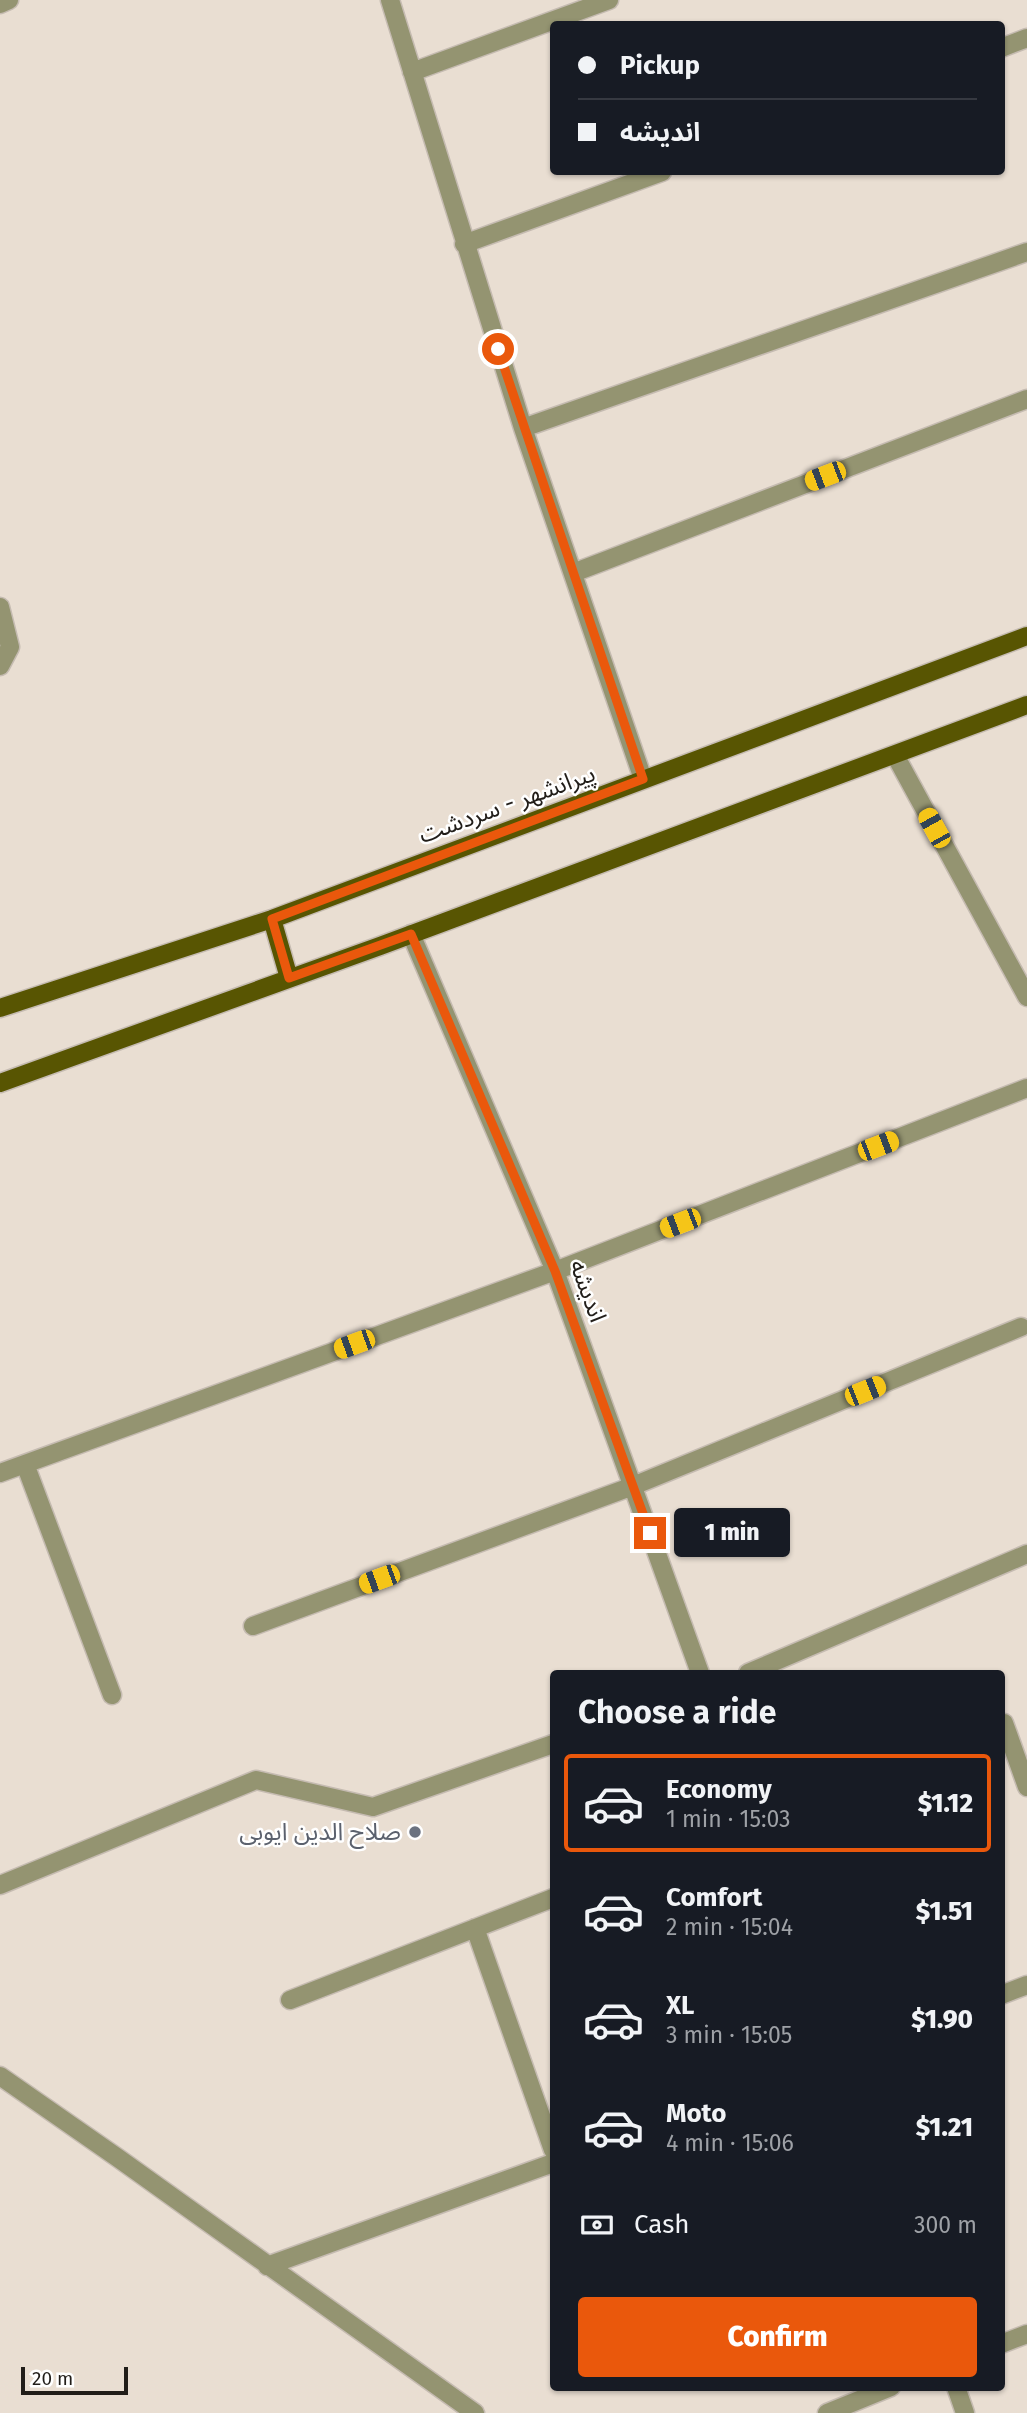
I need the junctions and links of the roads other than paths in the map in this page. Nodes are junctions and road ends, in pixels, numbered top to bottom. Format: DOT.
graph roads {
  1 [pos="9,0"];
  2 [pos="390,0"];
  3 [pos="608,0"];
  4 [pos="0,4"];
  5 [pos="550,21"];
  6 [pos="551,21"];
  7 [pos="1027,38"];
  8 [pos="1005,46"];
  9 [pos="412,72"];
  10 [pos="654,175"];
  11 [pos="464,244"];
  12 [pos="1027,252"];
  13 [pos="1027,399"];
  14 [pos="523,428"];
  15 [pos="573,573"];
  16 [pos="0,607"];
  17 [pos="1027,636"];
  18 [pos="0,666"];
  19 [pos="1027,705"];
  20 [pos="895,755"];
  21 [pos="643,779"];
  22 [pos="272,919"];
  23 [pos="411,934"];
  24 [pos="289,978"];
  25 [pos="1027,997"];
  26 [pos="0,1008"];
  27 [pos="0,1083"];
  28 [pos="1027,1088"];
  29 [pos="555,1271"];
  30 [pos="1021,1327"];
  31 [pos="25,1464"];
  32 [pos="0,1473"];
  33 [pos="633,1486"];
  34 [pos="1027,1554"];
  35 [pos="253,1626"];
  36 [pos="700,1670"];
  37 [pos="755,1670"];
  38 [pos="112,1695"];
  39 [pos="1005,1726"];
  40 [pos="550,1745"];
  41 [pos="1027,1787"];
  42 [pos="0,1885"];
  43 [pos="550,1899"];
  44 [pos="475,1928"];
  45 [pos="1027,1985"];
  46 [pos="1005,1993"];
  47 [pos="290,2000"];
  48 [pos="0,2076"];
  49 [pos="550,2141"];
  50 [pos="550,2164"];
  51 [pos="267,2266"];
  52 [pos="1027,2334"];
  53 [pos="1005,2342"];
  54 [pos="881,2391"];
  55 [pos="957,2391"];
  56 [pos="475,2413"];
  57 [pos="827,2413"];
  58 [pos="965,2413"];
  1 -- 4 [label="street"];
  2 -- 9 [label="street"];
  3 -- 6 [label="street"];
  5 -- 9 [label="street"];
  7 -- 8 [label="street"];
  9 -- 11 [label="street"];
  10 -- 11 [label="street"];
  11 -- 14 [label="street"];
  12 -- 14 [label="street"];
  13 -- 15 [label="street"];
  14 -- 15 [label="street"];
  15 -- 21 [label="street"];
  16 -- 18 [label="street"];
  17 -- 21 [label="main road, پیرانشهر - سردشت"];
  19 -- 20 [label="main road"];
  20 -- 23 [label="main road"];
  20 -- 25 [label="street"];
  21 -- 22 [label="main road, پیرانشهر - سردشت"];
  22 -- 24 [label="main road"];
  22 -- 26 [label="main road, پیرانشهر - سردشت"];
  23 -- 24 [label="main road"];
  23 -- 29 [label="street, اندیشه"];
  24 -- 27 [label="main road"];
  28 -- 29 [label="street"];
  29 -- 31 [label="street"];
  29 -- 33 [label="street, اندیشه"];
  30 -- 33 [label="street"];
  31 -- 32 [label="street"];
  31 -- 38 [label="street"];
  33 -- 35 [label="street"];
  33 -- 36 [label="street, اندیشه"];
  34 -- 37 [label="street"];
  39 -- 41 [label="street"];
  40 -- 42 [label="street"];
  43 -- 44 [label="street"];
  44 -- 47 [label="street"];
  44 -- 49 [label="street"];
  45 -- 46 [label="street"];
  48 -- 51 [label="street"];
  50 -- 51 [label="street"];
  51 -- 56 [label="street"];
  52 -- 53 [label="street"];
  54 -- 57 [label="street"];
  55 -- 58 [label="street"];
}
